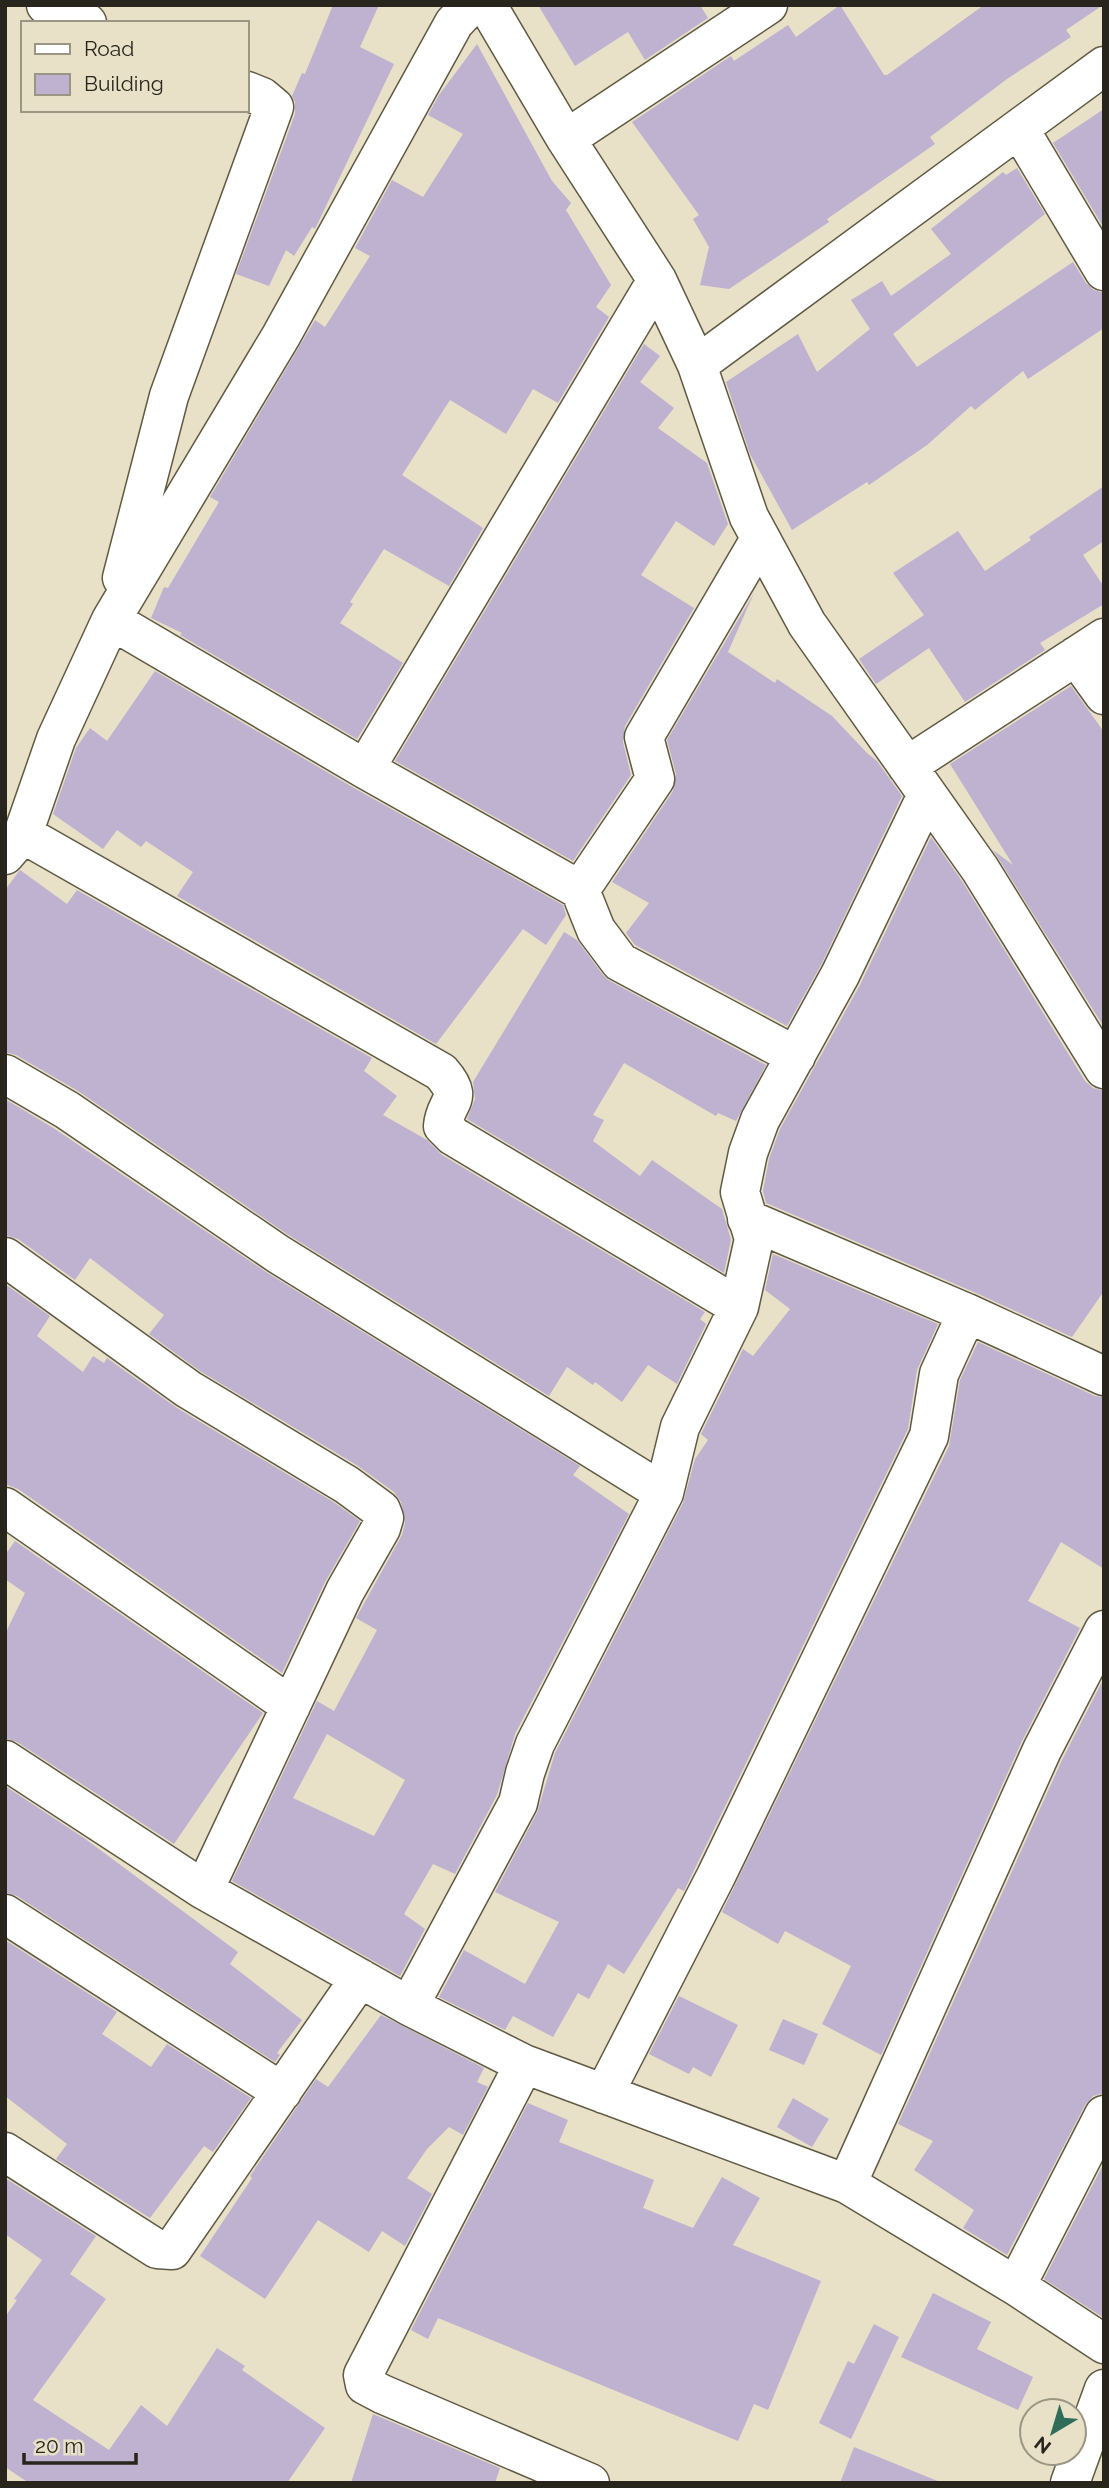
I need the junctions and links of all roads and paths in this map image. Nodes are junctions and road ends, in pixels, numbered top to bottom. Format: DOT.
graph roads {
  1 [pos="47,5"];
  2 [pos="471,5"];
  3 [pos="487,5"];
  4 [pos="768,5"];
  5 [pos="83,21"];
  6 [pos="1104,66"];
  7 [pos="248,91"];
  8 [pos="1020,130"];
  9 [pos="566,139"];
  10 [pos="1104,271"];
  11 [pos="657,280"];
  12 [pos="698,365"];
  13 [pos="760,539"];
  14 [pos="111,621"];
  15 [pos="1090,647"];
  16 [pos="1104,695"];
  17 [pos="365,769"];
  18 [pos="917,780"];
  19 [pos="14,845"];
  20 [pos="580,890"];
  21 [pos="796,1056"];
  22 [pos="1104,1069"];
  23 [pos="5,1074"];
  24 [pos="747,1219"];
  25 [pos="5,1257"];
  26 [pos="739,1307"];
  27 [pos="967,1313"];
  28 [pos="1104,1377"];
  29 [pos="664,1493"];
  30 [pos="5,1507"];
  31 [pos="1104,1630"];
  32 [pos="290,1706"];
  33 [pos="5,1760"];
  34 [pos="204,1890"];
  35 [pos="5,1914"];
  36 [pos="360,1978"];
  37 [pos="409,2006"];
  38 [pos="524,2064"];
  39 [pos="282,2092"];
  40 [pos="604,2094"];
  41 [pos="1104,2115"];
  42 [pos="5,2152"];
  43 [pos="848,2184"];
  44 [pos="1016,2286"];
  45 [pos="1104,2344"];
  46 [pos="1104,2389"];
  47 [pos="590,2483"];
  48 [pos="1070,2483"];
  1 -- 5 [label="street"];
  2 -- 14 [label="street"];
  3 -- 9 [label="street"];
  4 -- 9 [label="street"];
  6 -- 8 [label="street"];
  7 -- 14 [label="street"];
  8 -- 10 [label="street"];
  8 -- 12 [label="street"];
  9 -- 11 [label="street"];
  11 -- 12 [label="street"];
  11 -- 17 [label="street"];
  12 -- 13 [label="street"];
  13 -- 18 [label="street"];
  13 -- 20 [label="street"];
  14 -- 17 [label="street"];
  14 -- 19 [label="street"];
  15 -- 16 [label="street"];
  15 -- 18 [label="street"];
  17 -- 20 [label="street"];
  18 -- 21 [label="street"];
  18 -- 22 [label="street"];
  19 -- 26 [label="street"];
  20 -- 21 [label="street"];
  21 -- 24 [label="street"];
  23 -- 29 [label="street"];
  24 -- 26 [label="street"];
  24 -- 27 [label="street"];
  25 -- 32 [label="street"];
  26 -- 29 [label="street"];
  27 -- 28 [label="street"];
  27 -- 40 [label="street"];
  29 -- 37 [label="street"];
  30 -- 32 [label="street"];
  31 -- 43 [label="street"];
  32 -- 34 [label="street"];
  33 -- 34 [label="street"];
  34 -- 36 [label="street"];
  35 -- 39 [label="street"];
  36 -- 37 [label="street"];
  36 -- 39 [label="street"];
  37 -- 38 [label="street"];
  38 -- 40 [label="street"];
  38 -- 47 [label="street"];
  39 -- 42 [label="street"];
  40 -- 43 [label="street"];
  41 -- 44 [label="street"];
  43 -- 44 [label="street"];
  44 -- 45 [label="street"];
  46 -- 48 [label="street"];
}
